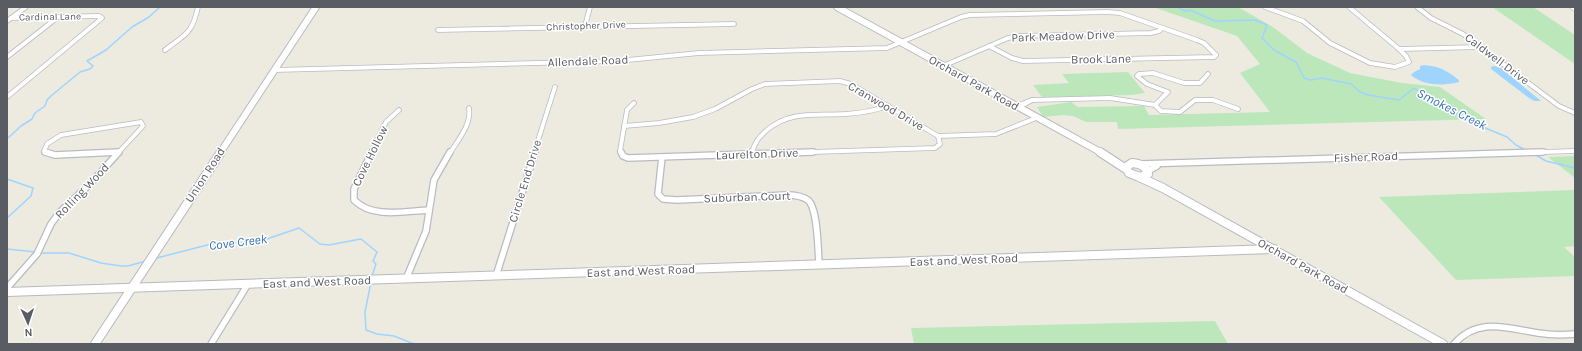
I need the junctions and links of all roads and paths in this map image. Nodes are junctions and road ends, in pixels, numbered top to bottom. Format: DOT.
graph roads {
  1 [pos="26,7"];
  2 [pos="198,7"];
  3 [pos="316,7"];
  4 [pos="590,7"];
  5 [pos="837,7"];
  6 [pos="1265,7"];
  7 [pos="1349,7"];
  8 [pos="1417,7"];
  9 [pos="1572,7"];
  10 [pos="1575,9"];
  11 [pos="58,17"];
  12 [pos="9,20"];
  13 [pos="734,24"];
  14 [pos="584,26"];
  15 [pos="1162,28"];
  16 [pos="438,30"];
  17 [pos="901,43"];
  18 [pos="989,46"];
  19 [pos="1480,47"];
  20 [pos="1399,49"];
  21 [pos="165,50"];
  22 [pos="1216,55"];
  23 [pos="7,57"];
  24 [pos="943,66"];
  25 [pos="274,70"];
  26 [pos="1208,74"];
  27 [pos="555,87"];
  28 [pos="7,98"];
  29 [pos="634,103"];
  30 [pos="1155,105"];
  31 [pos="888,106"];
  32 [pos="1018,106"];
  33 [pos="469,108"];
  34 [pos="1238,109"];
  35 [pos="399,110"];
  36 [pos="1575,114"];
  37 [pos="1036,118"];
  38 [pos="624,126"];
  39 [pos="938,136"];
  40 [pos="1575,151"];
  41 [pos="118,153"];
  42 [pos="752,154"];
  43 [pos="662,157"];
  44 [pos="1111,158"];
  45 [pos="1136,164"];
  46 [pos="1156,164"];
  47 [pos="1126,169"];
  48 [pos="1148,172"];
  49 [pos="1137,176"];
  50 [pos="1163,188"];
  51 [pos="429,210"];
  52 [pos="1274,249"];
  53 [pos="819,264"];
  54 [pos="496,276"];
  55 [pos="406,279"];
  56 [pos="248,284"];
  57 [pos="7,288"];
  58 [pos="132,288"];
  59 [pos="7,292"];
  60 [pos="1575,334"];
  61 [pos="95,344"];
  62 [pos="211,344"];
  63 [pos="1443,344"];
  64 [pos="1454,344"];
  1 -- 12 [label="street"];
  2 -- 21 [label="street"];
  3 -- 25 [label="main road, Union Road"];
  4 -- 14 [label="street"];
  5 -- 17 [label="main road, Orchard Park Road"];
  6 -- 20 [label="street"];
  7 -- 20 [label="street"];
  8 -- 19 [label="street, Caldwell Drive"];
  9 -- 10 [label="street"];
  11 -- 12 [label="street, Cardinal Lane"];
  11 -- 23 [label="street"];
  11 -- 28 [label="street, Cardinal Lane"];
  13 -- 14 [label="street, Christopher Drive"];
  14 -- 16 [label="street, Christopher Drive"];
  15 -- 17 [label="street, Allendale Road"];
  15 -- 18 [label="street, Park Meadow Drive"];
  15 -- 22 [label="street, Allendale Road"];
  17 -- 24 [label="main road, Orchard Park Road"];
  17 -- 25 [label="street, Allendale Road"];
  18 -- 22 [label="street, Brook Lane"];
  18 -- 24 [label="street, Park Meadow Drive"];
  19 -- 20 [label="street"];
  19 -- 36 [label="street, Caldwell Drive"];
  24 -- 32 [label="main road, Orchard Park Road"];
  25 -- 58 [label="main road, Union Road"];
  26 -- 30 [label="street"];
  27 -- 54 [label="street, Circle End Drive"];
  29 -- 38 [label="street, Laurelton Drive"];
  30 -- 32 [label="street"];
  30 -- 34 [label="street"];
  31 -- 38 [label="street, Cranwood Drive"];
  31 -- 39 [label="street, Cranwood Drive"];
  31 -- 42 [label="street"];
  32 -- 37 [label="main road, Orchard Park Road"];
  33 -- 51 [label="street"];
  35 -- 51 [label="street, Cove Hollow"];
  37 -- 39 [label="street"];
  37 -- 44 [label="main road, Orchard Park Road"];
  38 -- 43 [label="street, Laurelton Drive"];
  39 -- 42 [label="street, Laurelton Drive"];
  40 -- 46 [label="street, Fisher Road"];
  41 -- 41 [label="street, Rolling Wood"];
  41 -- 57 [label="street, Rolling Wood"];
  42 -- 43 [label="street, Laurelton Drive"];
  43 -- 53 [label="street, Suburban Court"];
  44 -- 45 [label="main road, Orchard Park Road"];
  44 -- 47 [label="main road, Orchard Park Road"];
  45 -- 46 [label="street, Fisher Road"];
  45 -- 47 [label="main road"];
  45 -- 48 [label="main road, Orchard Park Road"];
  46 -- 48 [label="street"];
  47 -- 49 [label="main road, Orchard Park Road"];
  48 -- 49 [label="main road"];
  48 -- 50 [label="main road, Orchard Park Road"];
  49 -- 50 [label="main road, Orchard Park Road"];
  50 -- 52 [label="main road, Orchard Park Road"];
  51 -- 55 [label="street"];
  52 -- 53 [label="main road, East and West Road"];
  52 -- 63 [label="main road, Orchard Park Road"];
  53 -- 54 [label="main road, East and West Road"];
  54 -- 55 [label="main road, East and West Road"];
  55 -- 56 [label="main road, East and West Road"];
  56 -- 58 [label="main road, East and West Road"];
  56 -- 62 [label="street"];
  58 -- 59 [label="main road, East and West Road"];
  58 -- 61 [label="main road, Union Road"];
  60 -- 64 [label="street"];
}
